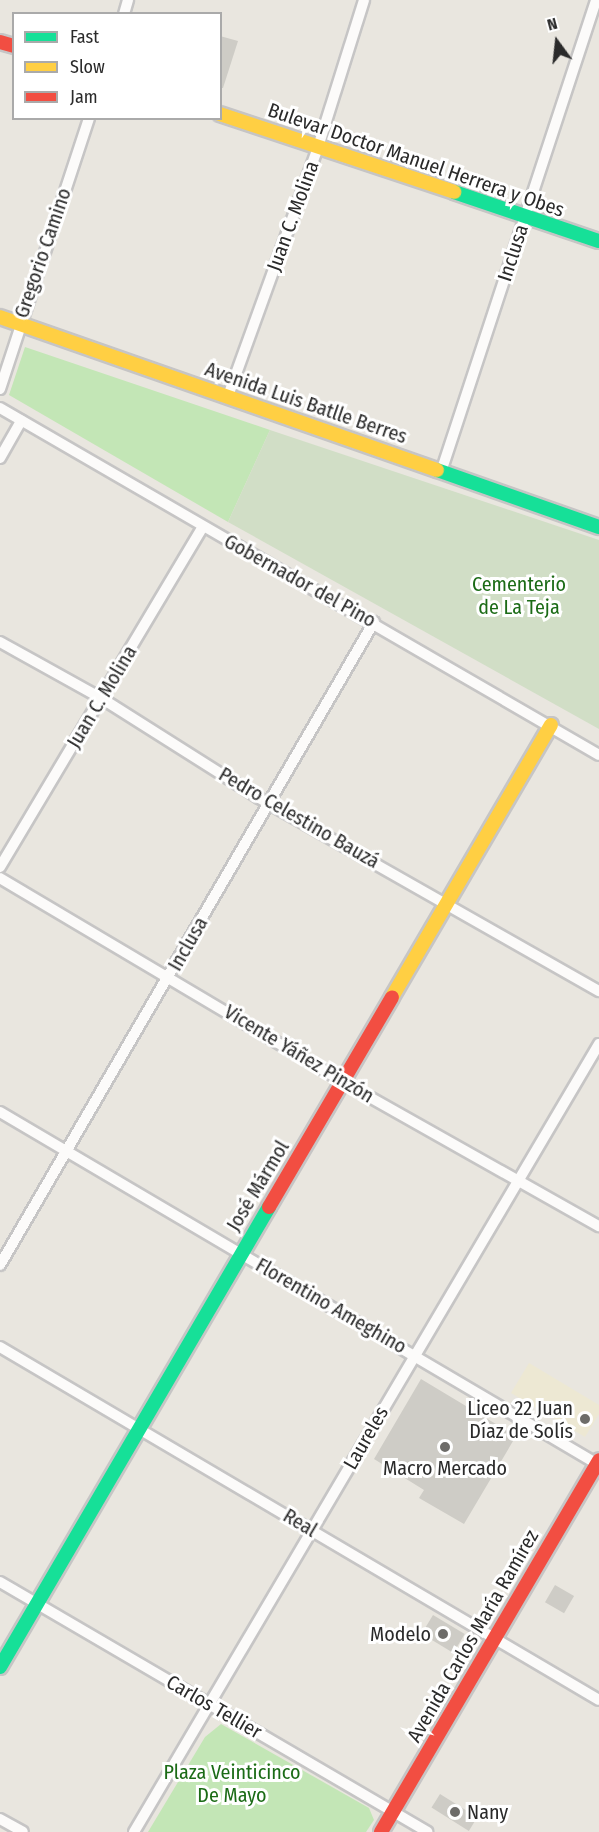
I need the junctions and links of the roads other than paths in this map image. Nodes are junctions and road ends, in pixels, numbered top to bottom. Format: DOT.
graph roads {
  1 [pos="364,0"];
  2 [pos="596,0"];
  3 [pos="222,115"];
  4 [pos="88,120"];
  5 [pos="318,147"];
  6 [pos="525,217"];
  7 [pos="599,242"];
  8 [pos="0,317"];
  9 [pos="19,324"];
  10 [pos="0,389"];
  11 [pos="228,396"];
  12 [pos="0,408"];
  13 [pos="21,421"];
  14 [pos="0,458"];
  15 [pos="441,472"];
  16 [pos="203,527"];
  17 [pos="599,527"];
  18 [pos="374,622"];
  19 [pos="0,642"];
  20 [pos="101,698"];
  21 [pos="551,725"];
  22 [pos="599,755"];
  23 [pos="269,802"];
  24 [pos="0,867"];
  25 [pos="0,878"];
  26 [pos="446,903"];
  27 [pos="170,975"];
  28 [pos="599,991"];
  29 [pos="599,1044"];
  30 [pos="343,1082"];
  31 [pos="0,1112"];
  32 [pos="66,1152"];
  33 [pos="519,1182"];
  34 [pos="599,1226"];
  35 [pos="240,1254"];
  36 [pos="0,1265"];
  37 [pos="0,1347"];
  38 [pos="414,1355"];
  39 [pos="139,1428"];
  40 [pos="598,1463"];
  41 [pos="313,1531"];
  42 [pos="0,1582"];
  43 [pos="38,1605"];
  44 [pos="494,1639"];
  45 [pos="0,1667"];
  46 [pos="599,1700"];
  47 [pos="211,1704"];
  48 [pos="392,1812"];
  49 [pos="0,1819"];
  50 [pos="23,1832"];
  51 [pos="134,1832"];
  52 [pos="381,1832"];
  53 [pos="427,1832"];
  1 -- 5 [label="street, Juan C. Molina"];
  2 -- 6 [label="street, Inclusa"];
  3 -- 5 [label="main road, Bulevar Doctor Manuel Herrera y Obes"];
  4 -- 9 [label="street, Gregorio Camino"];
  5 -- 6 [label="main road, Bulevar Doctor Manuel Herrera y Obes"];
  5 -- 11 [label="street, Juan C. Molina"];
  6 -- 7 [label="main road, Bulevar Doctor Manuel Herrera y Obes"];
  6 -- 15 [label="street, Inclusa"];
  8 -- 9 [label="main road, Avenida Luis Batlle Berres"];
  9 -- 10 [label="street, Gregorio Camino"];
  9 -- 11 [label="main road, Avenida Luis Batlle Berres"];
  11 -- 15 [label="main road, Avenida Luis Batlle Berres"];
  12 -- 13 [label="street, Gobernador del Pino"];
  13 -- 14 [label="street"];
  13 -- 16 [label="street, Gobernador del Pino"];
  15 -- 17 [label="main road, Avenida Luis Batlle Berres"];
  16 -- 18 [label="street, Gobernador del Pino"];
  16 -- 20 [label="street, Juan C. Molina"];
  18 -- 21 [label="street, Gobernador del Pino"];
  18 -- 23 [label="street, Inclusa"];
  19 -- 20 [label="street, Pedro Celestino Bauzá"];
  20 -- 23 [label="street, Pedro Celestino Bauzá"];
  20 -- 24 [label="street, Juan C. Molina"];
  21 -- 22 [label="street, Gobernador del Pino"];
  21 -- 26 [label="main road, José Mármol"];
  23 -- 26 [label="street, Pedro Celestino Bauzá"];
  23 -- 27 [label="street, Inclusa"];
  25 -- 27 [label="street, Vicente Yáñez Pinzón"];
  26 -- 28 [label="street, Pedro Celestino Bauzá"];
  26 -- 30 [label="main road, José Mármol"];
  27 -- 30 [label="street, Vicente Yáñez Pinzón"];
  27 -- 32 [label="street, Inclusa"];
  29 -- 33 [label="street, Laureles"];
  30 -- 33 [label="street, Vicente Yáñez Pinzón"];
  30 -- 35 [label="main road, José Mármol"];
  31 -- 32 [label="street, Florentino Ameghino"];
  32 -- 35 [label="street, Florentino Ameghino"];
  32 -- 36 [label="street, Inclusa"];
  33 -- 34 [label="street, Vicente Yáñez Pinzón"];
  33 -- 38 [label="street, Laureles"];
  35 -- 38 [label="street, Florentino Ameghino"];
  35 -- 39 [label="main road, José Mármol"];
  37 -- 39 [label="street, Real"];
  38 -- 40 [label="street, Florentino Ameghino"];
  38 -- 41 [label="street, Laureles"];
  39 -- 41 [label="street, Real"];
  39 -- 43 [label="main road, José Mármol"];
  40 -- 44 [label="main road, Avenida Carlos María Ramírez"];
  41 -- 44 [label="street, Real"];
  41 -- 47 [label="street, Laureles"];
  42 -- 43 [label="street, Carlos Tellier"];
  43 -- 45 [label="main road, José Mármol"];
  43 -- 47 [label="street, Carlos Tellier"];
  44 -- 46 [label="street, Real"];
  44 -- 48 [label="main road, Avenida Carlos María Ramírez"];
  47 -- 48 [label="street, Carlos Tellier"];
  47 -- 51 [label="street, Laureles"];
  48 -- 52 [label="main road, Avenida Carlos María Ramírez"];
  48 -- 53 [label="street, Carlos Tellier"];
  49 -- 50 [label="street"];
}
